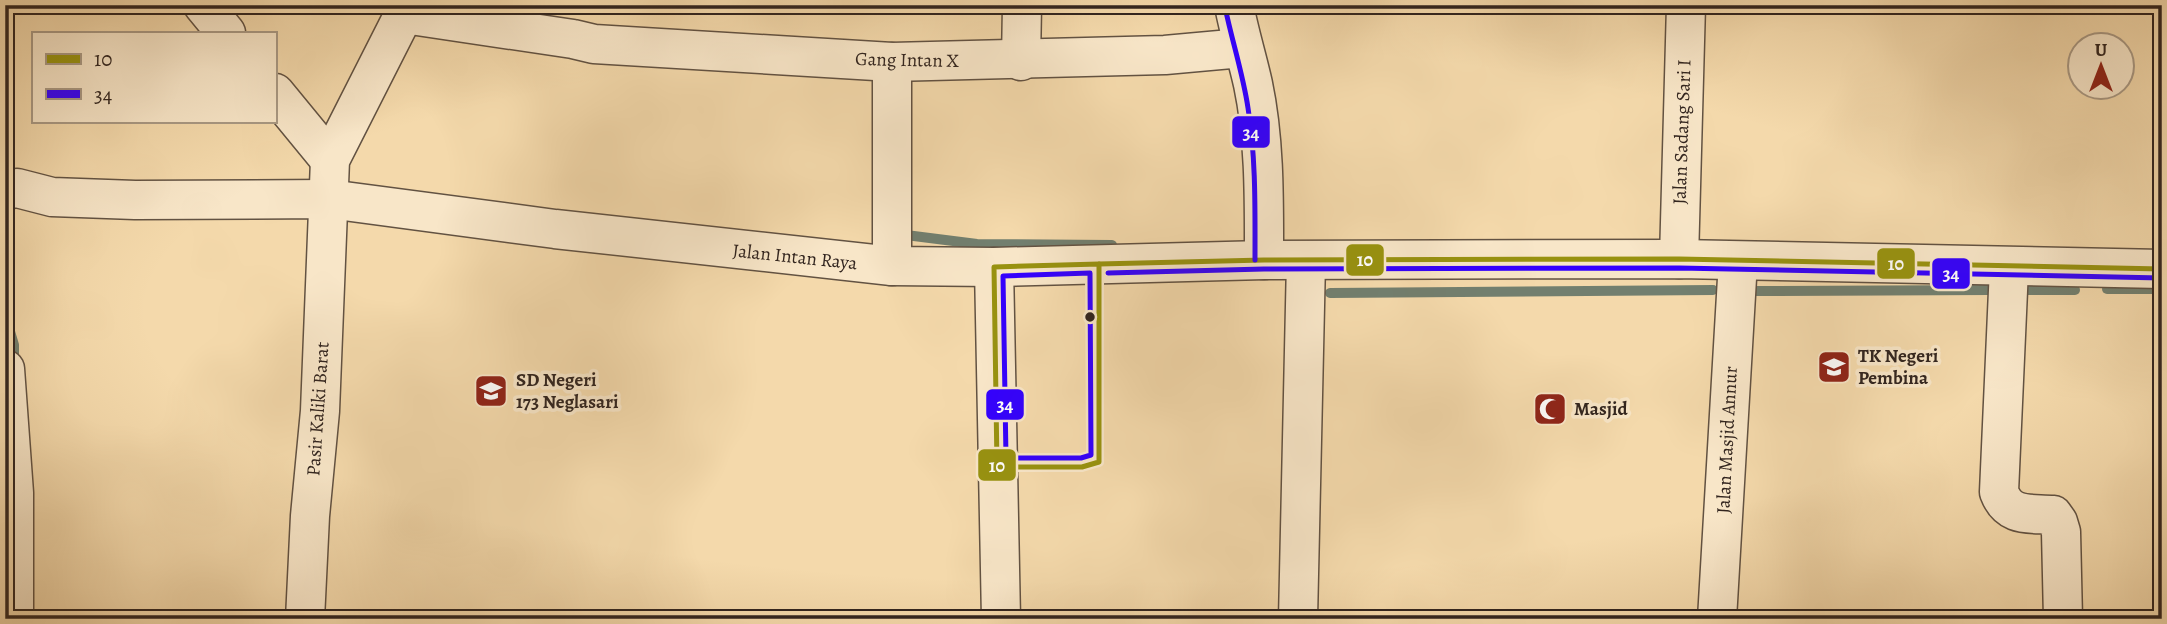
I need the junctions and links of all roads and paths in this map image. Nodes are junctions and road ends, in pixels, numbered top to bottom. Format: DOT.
graph roads {
  1 [pos="203,5"];
  2 [pos="1023,5"];
  3 [pos="1234,5"];
  4 [pos="1686,5"];
  5 [pos="404,10"];
  6 [pos="575,22"];
  7 [pos="225,32"];
  8 [pos="1242,48"];
  9 [pos="1021,61"];
  10 [pos="892,62"];
  11 [pos="276,94"];
  12 [pos="330,160"];
  13 [pos="5,190"];
  14 [pos="329,199"];
  15 [pos="1679,259"];
  16 [pos="1264,260"];
  17 [pos="1306,261"];
  18 [pos="1738,261"];
  19 [pos="892,267"];
  20 [pos="994,267"];
  21 [pos="2009,268"];
  22 [pos="2162,270"];
  23 [pos="5,369"];
  24 [pos="10,493"];
  25 [pos="14,619"];
  26 [pos="305,619"];
  27 [pos="1001,619"];
  28 [pos="1298,619"];
  29 [pos="1717,619"];
  30 [pos="2063,619"];
  1 -- 7 [label="street"];
  2 -- 9 [label="street"];
  3 -- 8 [label="street"];
  4 -- 15 [label="street, Jalan Sadang Sari I"];
  5 -- 6 [label="street, Gang Intan X"];
  5 -- 12 [label="street"];
  6 -- 10 [label="street, Gang Intan X"];
  8 -- 9 [label="street, Gang Intan X"];
  8 -- 16 [label="street"];
  9 -- 10 [label="street, Gang Intan X"];
  10 -- 19 [label="street"];
  11 -- 12 [label="street"];
  12 -- 14 [label="street, Pasir Kaliki Barat"];
  13 -- 14 [label="street, Jalan Intan Raya"];
  14 -- 19 [label="street, Jalan Intan Raya"];
  14 -- 26 [label="street, Pasir Kaliki Barat"];
  15 -- 17 [label="street, Jalan Intan Raya"];
  15 -- 18 [label="street, Jalan Intan Raya"];
  16 -- 17 [label="street, Jalan Intan Raya"];
  16 -- 20 [label="street, Jalan Intan Raya"];
  17 -- 28 [label="street"];
  18 -- 21 [label="street, Jalan Intan Raya"];
  18 -- 29 [label="street, Jalan Masjid Annur"];
  19 -- 20 [label="street, Jalan Intan Raya"];
  20 -- 27 [label="street"];
  21 -- 22 [label="street, Jalan Intan Raya"];
  21 -- 30 [label="street"];
  23 -- 24 [label="street"];
  24 -- 25 [label="street"];
}
